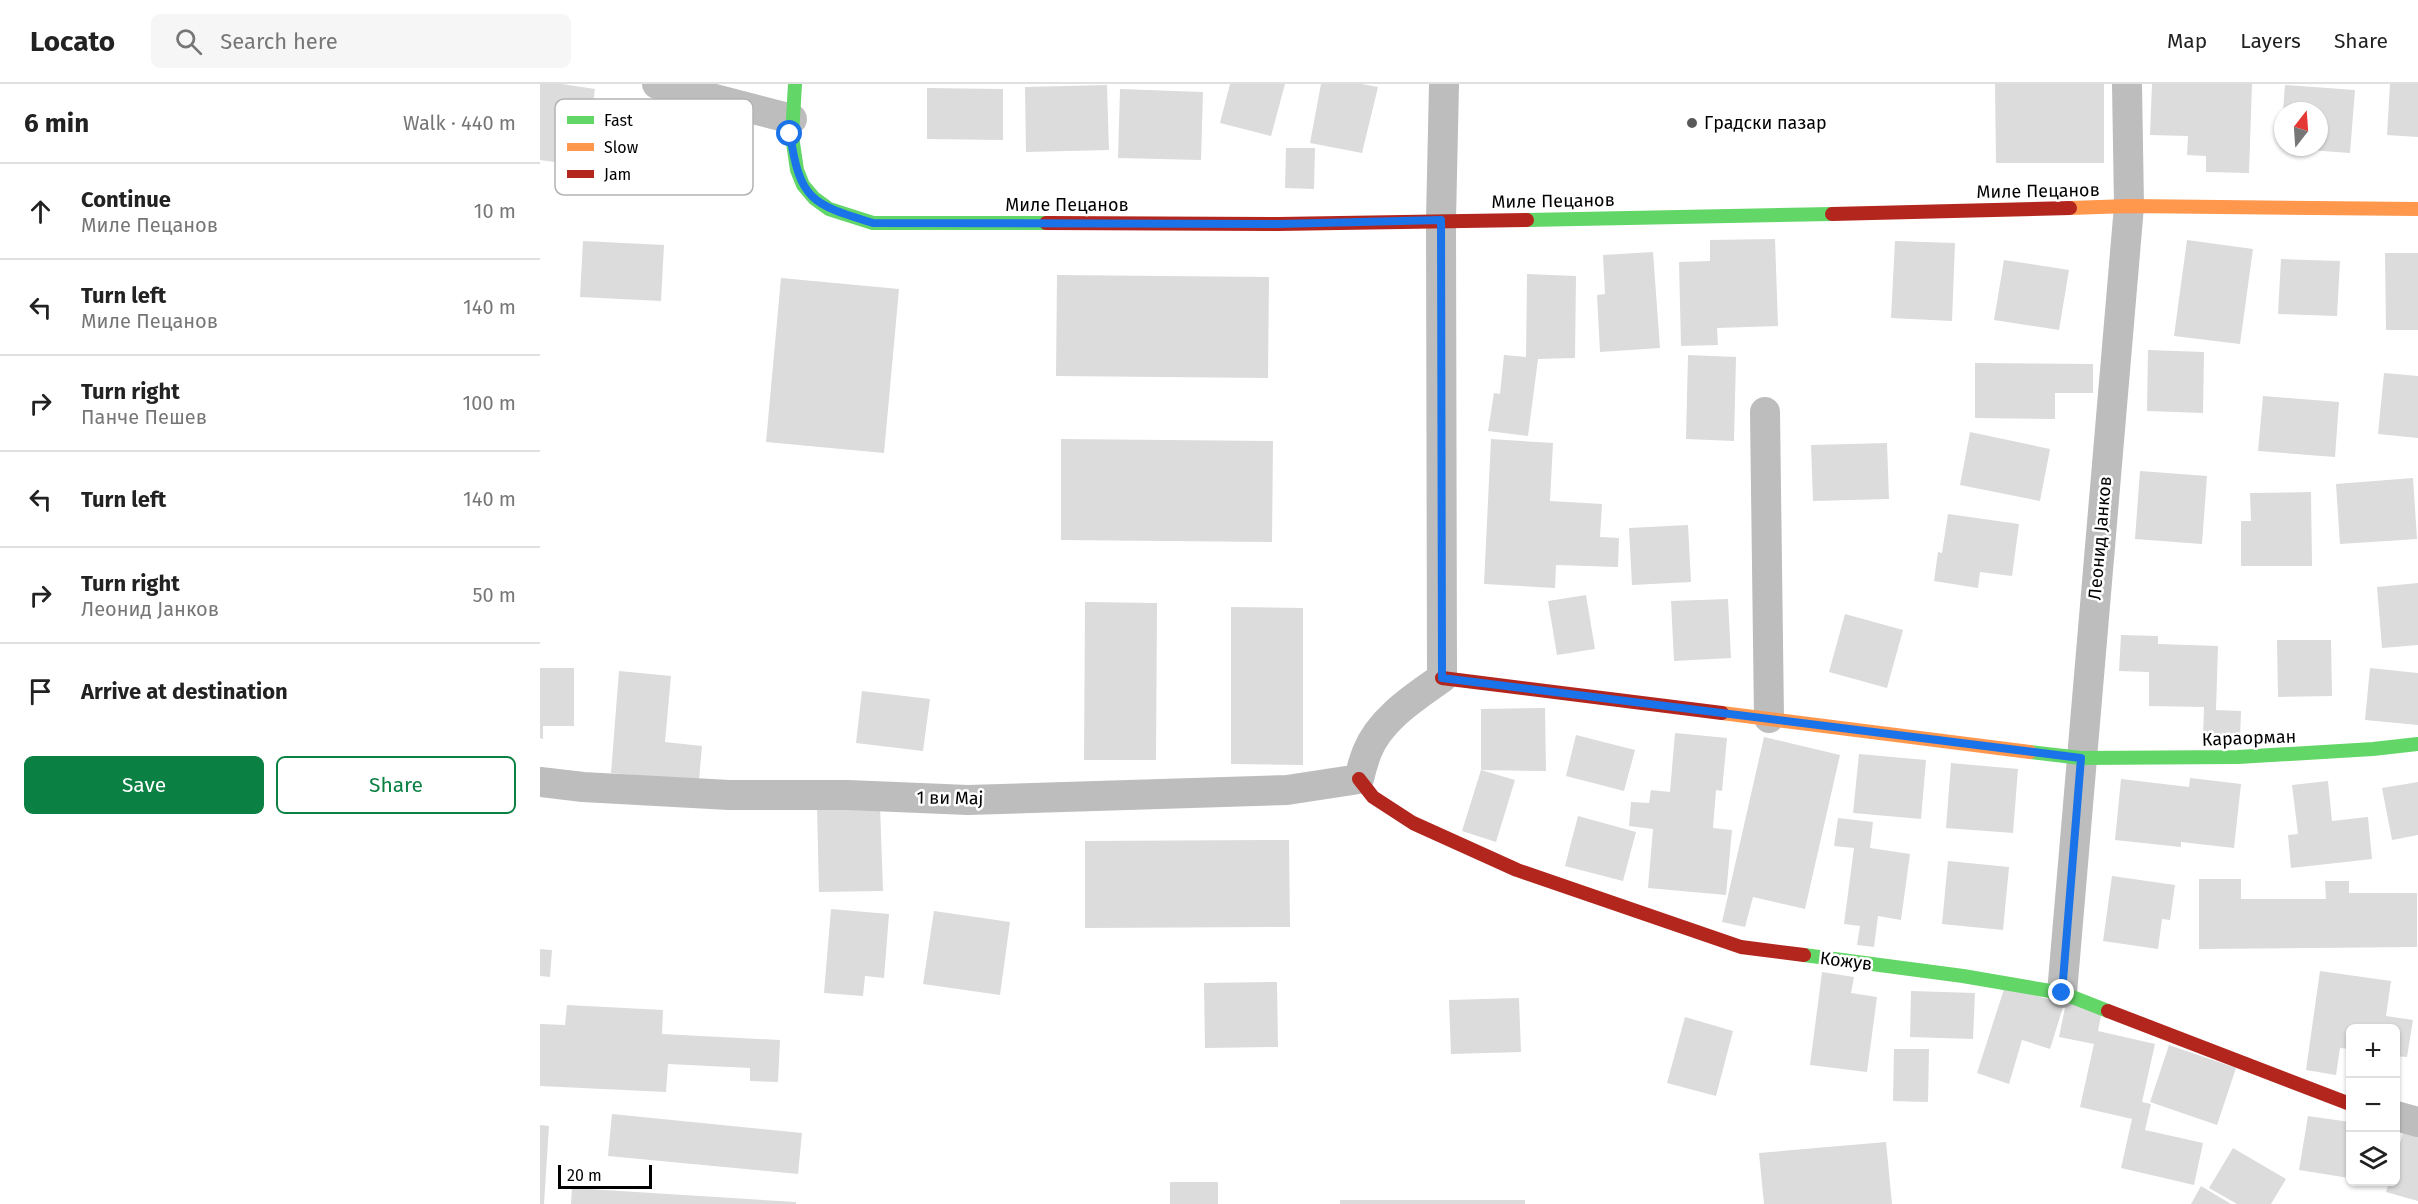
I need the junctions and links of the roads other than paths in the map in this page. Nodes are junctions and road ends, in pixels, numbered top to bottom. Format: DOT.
graph roads {
  1 [pos="657,84"];
  2 [pos="795,84"];
  3 [pos="1444,84"];
  4 [pos="2127,84"];
  5 [pos="715,99"];
  6 [pos="753,109"];
  7 [pos="792,119"];
  8 [pos="2128,206"];
  9 [pos="2418,209"];
  10 [pos="1441,220"];
  11 [pos="1765,412"];
  12 [pos="1442,678"];
  13 [pos="1769,718"];
  14 [pos="2418,744"];
  15 [pos="2081,758"];
  16 [pos="1359,779"];
  17 [pos="540,782"];
  18 [pos="2062,993"];
  19 [pos="2346,1102"];
  20 [pos="2400,1117"];
  21 [pos="2418,1122"];
  1 -- 5 [label="street"];
  2 -- 7 [label="street, Миле Пецанов"];
  3 -- 10 [label="street"];
  4 -- 8 [label="street, Леонид Јанков"];
  6 -- 7 [label="street"];
  7 -- 10 [label="street, Миле Пецанов"];
  8 -- 9 [label="street, Миле Пецанов"];
  8 -- 10 [label="street, Миле Пецанов"];
  8 -- 15 [label="street, Леонид Јанков"];
  10 -- 12 [label="street"];
  11 -- 13 [label="street"];
  12 -- 13 [label="street, Караорман"];
  12 -- 16 [label="street"];
  13 -- 15 [label="street, Караорман"];
  14 -- 15 [label="street, Караорман"];
  15 -- 18 [label="street, Леонид Јанков"];
  16 -- 17 [label="street, 1 ви Мај"];
  16 -- 18 [label="street, Кожув"];
  18 -- 19 [label="street, Кожув"];
  20 -- 21 [label="street"];
}
